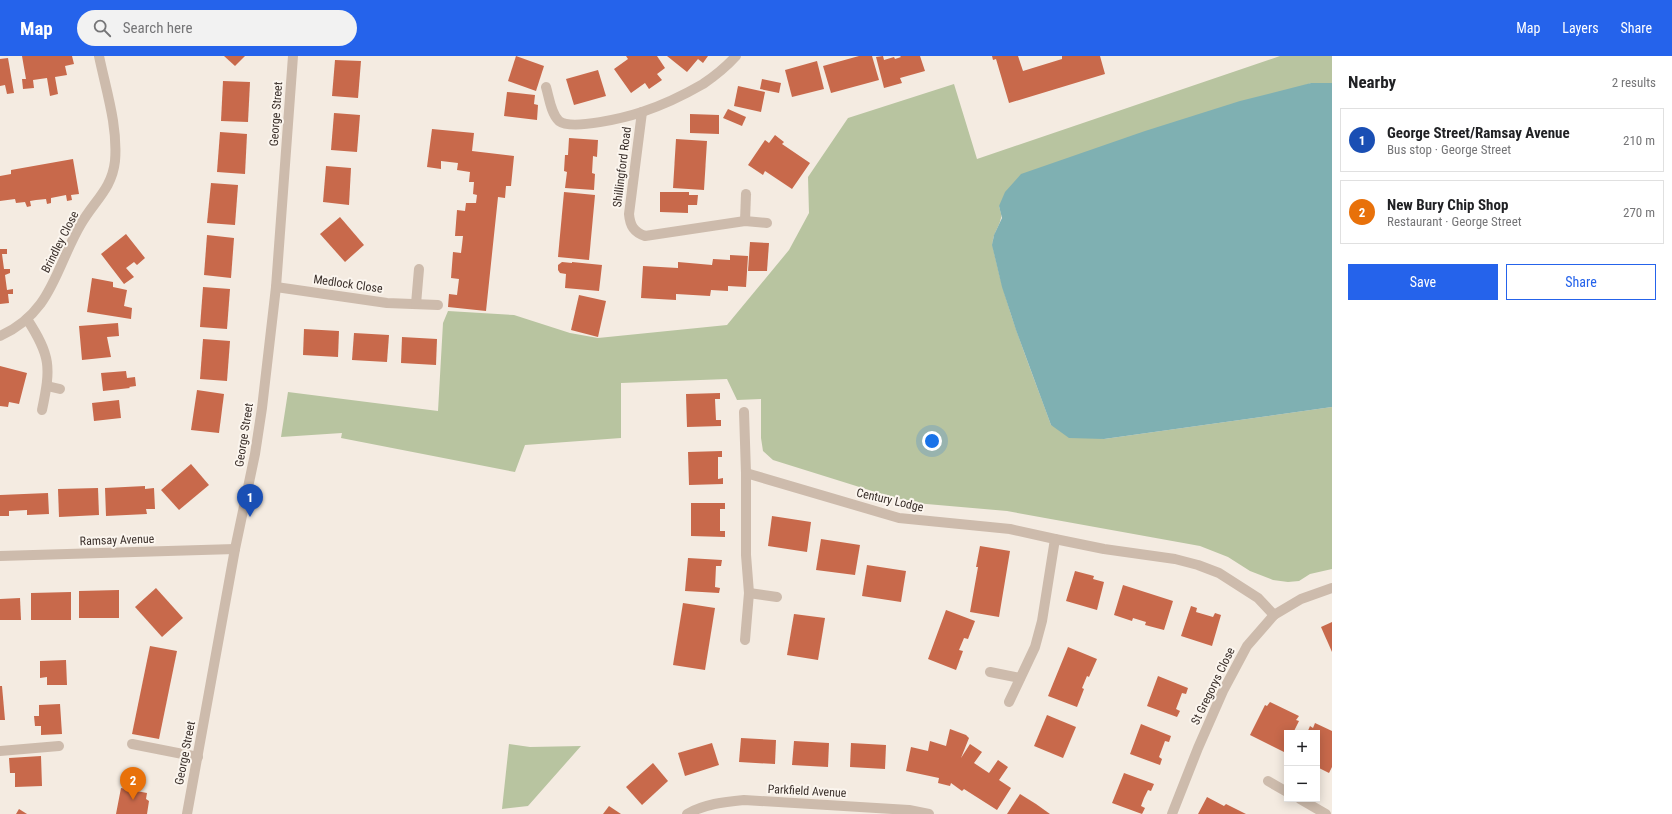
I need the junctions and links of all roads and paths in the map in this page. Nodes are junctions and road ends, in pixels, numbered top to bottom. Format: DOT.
graph roads {
  1 [pos="99,56"];
  2 [pos="293,56"];
  3 [pos="736,56"];
  4 [pos="546,87"];
  5 [pos="642,112"];
  6 [pos="746,194"];
  7 [pos="745,221"];
  8 [pos="767,223"];
  9 [pos="419,270"];
  10 [pos="276,287"];
  11 [pos="416,304"];
  12 [pos="438,305"];
  13 [pos="26,319"];
  14 [pos="0,336"];
  15 [pos="47,386"];
  16 [pos="60,389"];
  17 [pos="42,410"];
  18 [pos="744,412"];
  19 [pos="746,473"];
  20 [pos="1055,539"];
  21 [pos="235,549"];
  22 [pos="0,556"];
  23 [pos="1332,588"];
  24 [pos="749,593"];
  25 [pos="777,597"];
  26 [pos="1274,615"];
  27 [pos="745,640"];
  28 [pos="990,672"];
  29 [pos="1020,678"];
  30 [pos="1009,702"];
  31 [pos="132,744"];
  32 [pos="59,746"];
  33 [pos="0,751"];
  34 [pos="198,757"];
  35 [pos="1268,781"];
  36 [pos="1284,790"];
  37 [pos="1305,802"];
  38 [pos="187,814"];
  39 [pos="687,814"];
  40 [pos="928,814"];
  41 [pos="1172,814"];
  42 [pos="1326,814"];
  1 -- 13 [label="street, Brindley Close"];
  2 -- 10 [label="street, George Street"];
  3 -- 5 [label="street, Shillingford Road"];
  4 -- 5 [label="street, Shillingford Road"];
  5 -- 7 [label="street, Shillingford Road"];
  6 -- 7 [label="street"];
  7 -- 8 [label="street, Shillingford Road"];
  9 -- 11 [label="street"];
  10 -- 11 [label="street, Medlock Close"];
  10 -- 21 [label="street, George Street"];
  11 -- 12 [label="street, Medlock Close"];
  13 -- 14 [label="street, Brindley Close"];
  13 -- 15 [label="street"];
  15 -- 16 [label="street"];
  15 -- 17 [label="street"];
  18 -- 19 [label="street"];
  19 -- 20 [label="street, Century Lodge"];
  19 -- 24 [label="street"];
  20 -- 26 [label="street, Century Lodge"];
  20 -- 29 [label="street"];
  21 -- 22 [label="street, Ramsay Avenue"];
  21 -- 34 [label="street, George Street"];
  23 -- 26 [label="street, St Gregorys Close"];
  24 -- 25 [label="street"];
  24 -- 27 [label="street"];
  26 -- 41 [label="street, St Gregorys Close"];
  28 -- 29 [label="street"];
  29 -- 30 [label="street"];
  31 -- 34 [label="street"];
  32 -- 33 [label="street"];
  34 -- 38 [label="street, George Street"];
  35 -- 36 [label="street"];
  37 -- 42 [label="street"];
  39 -- 40 [label="street, Parkfield Avenue"];
}
